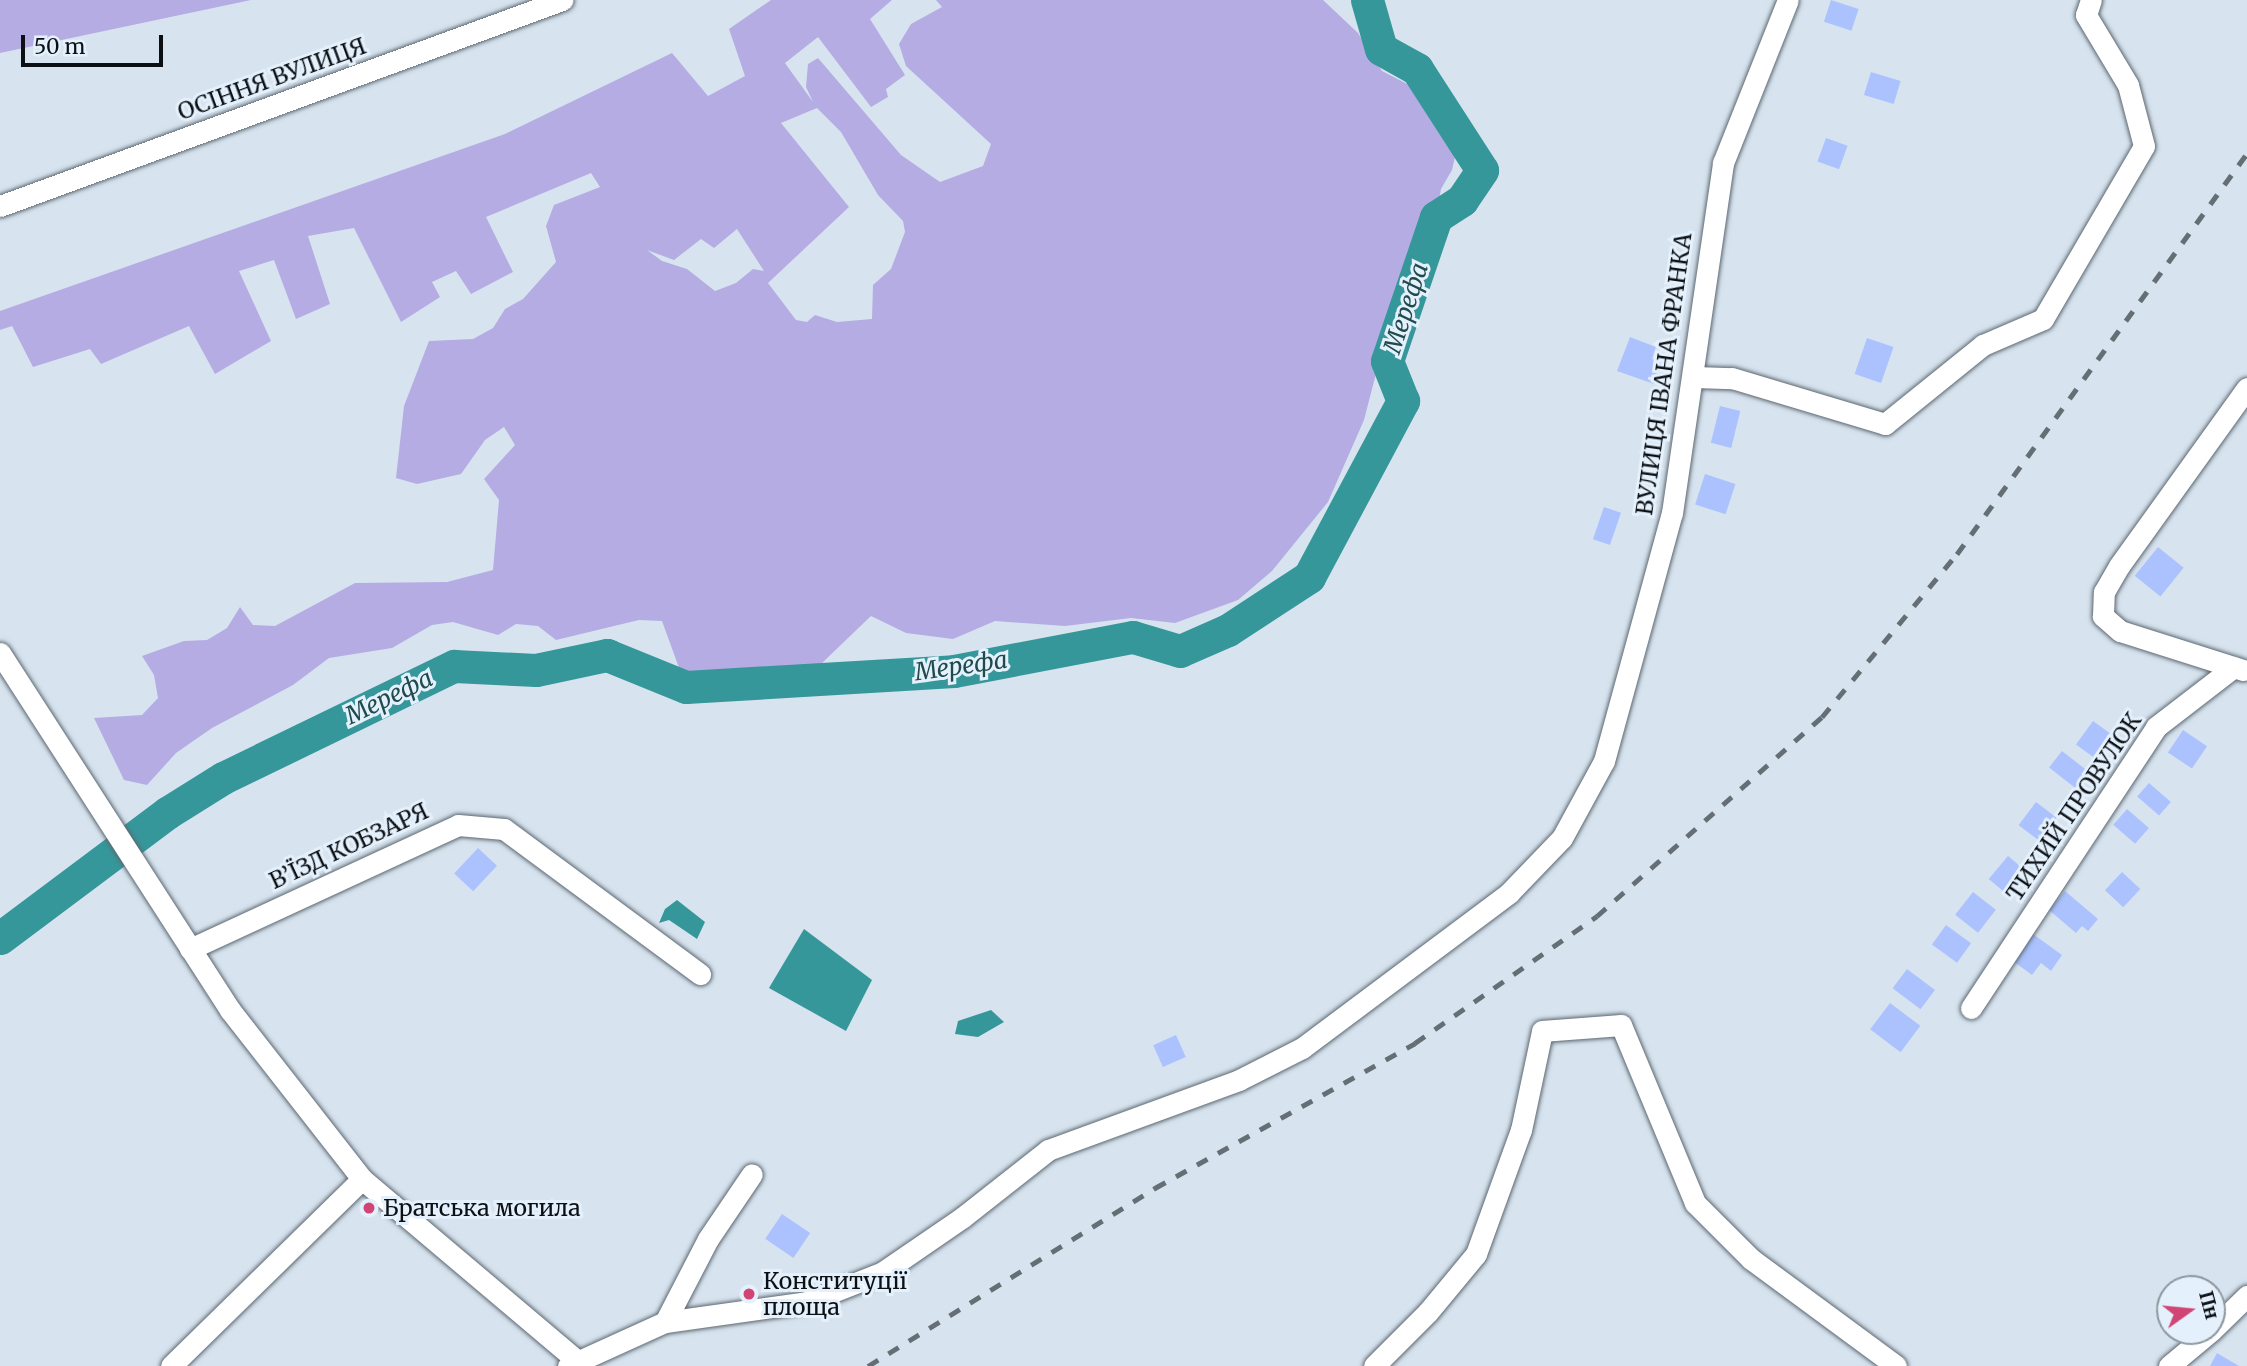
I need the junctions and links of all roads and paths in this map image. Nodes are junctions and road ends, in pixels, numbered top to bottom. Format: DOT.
graph roads {
  1 [pos="562,0"];
  2 [pos="1788,0"];
  3 [pos="2089,8"];
  4 [pos="0,206"];
  5 [pos="1695,377"];
  6 [pos="2247,388"];
  7 [pos="0,653"];
  8 [pos="2241,669"];
  9 [pos="190,949"];
  10 [pos="700,974"];
  11 [pos="1971,1007"];
  12 [pos="752,1174"];
  13 [pos="362,1180"];
  14 [pos="2247,1296"];
  15 [pos="2226,1316"];
  16 [pos="665,1322"];
  17 [pos="2194,1345"];
  18 [pos="576,1364"];
  19 [pos="171,1366"];
  20 [pos="1374,1366"];
  21 [pos="1896,1366"];
  22 [pos="2169,1366"];
  1 -- 4 [label="street, ОСІННЯ ВУЛИЦЯ"];
  2 -- 5 [label="street, ВУЛИЦЯ ІВАНА ФРАНКА"];
  3 -- 5 [label="street"];
  5 -- 16 [label="street, ВУЛИЦЯ ІВАНА ФРАНКА"];
  6 -- 8 [label="street"];
  7 -- 9 [label="street"];
  8 -- 11 [label="street, ТИХИЙ ПРОВУЛОК"];
  9 -- 10 [label="street, В’ЇЗД КОБЗАРЯ"];
  9 -- 13 [label="street"];
  12 -- 16 [label="street"];
  13 -- 18 [label="street"];
  13 -- 19 [label="street"];
  14 -- 15 [label="street"];
  16 -- 18 [label="street"];
  17 -- 22 [label="street"];
  20 -- 21 [label="street"];
}
